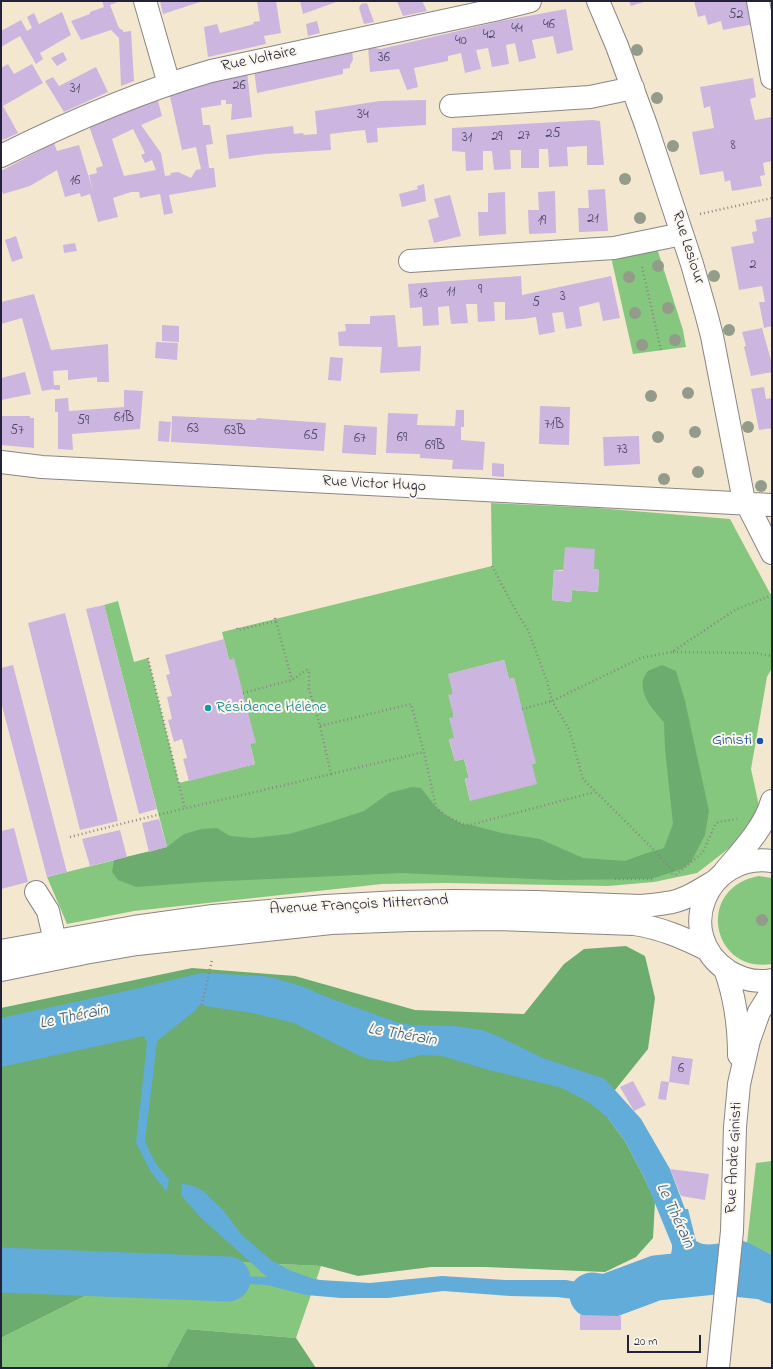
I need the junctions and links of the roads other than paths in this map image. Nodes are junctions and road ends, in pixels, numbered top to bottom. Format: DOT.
graph roads {
  1 [pos="145,1"];
  2 [pos="530,1"];
  3 [pos="598,1"];
  4 [pos="758,1"];
  5 [pos="772,78"];
  6 [pos="169,84"];
  7 [pos="633,88"];
  8 [pos="450,106"];
  9 [pos="1,156"];
  10 [pos="680,226"];
  11 [pos="410,261"];
  12 [pos="1,462"];
  13 [pos="746,504"];
  14 [pos="772,505"];
  15 [pos="771,549"];
  16 [pos="772,801"];
  17 [pos="772,861"];
  18 [pos="720,876"];
  19 [pos="36,892"];
  20 [pos="55,941"];
  21 [pos="708,950"];
  22 [pos="1,951"];
  23 [pos="725,969"];
  24 [pos="1,970"];
  25 [pos="772,980"];
  26 [pos="772,991"];
  27 [pos="739,1084"];
  28 [pos="718,1368"];
  1 -- 6 [label="street"];
  2 -- 6 [label="street, Rue Voltaire"];
  3 -- 7 [label="street, Rue Lesiour"];
  4 -- 5 [label="street"];
  6 -- 9 [label="street, Rue Voltaire"];
  7 -- 8 [label="street"];
  7 -- 10 [label="street, Rue Lesiour"];
  10 -- 11 [label="street"];
  10 -- 13 [label="street, Rue Lesiour"];
  12 -- 13 [label="street, Rue Victor Hugo"];
  13 -- 14 [label="street, Rue Victor Hugo"];
  13 -- 15 [label="street"];
  16 -- 18 [label="street"];
  17 -- 18 [label="street, Avenue François Mitterrand"];
  18 -- 20 [label="street, Avenue François Mitterrand"];
  18 -- 21 [label="street"];
  19 -- 20 [label="street"];
  20 -- 22 [label="street, Avenue François Mitterrand"];
  21 -- 23 [label="street"];
  21 -- 24 [label="street, Avenue François Mitterrand"];
  23 -- 25 [label="street"];
  23 -- 27 [label="street, Rue André Ginisti"];
  26 -- 27 [label="street, Rue André Ginisti"];
  27 -- 28 [label="street, Rue André Ginisti"];
}
